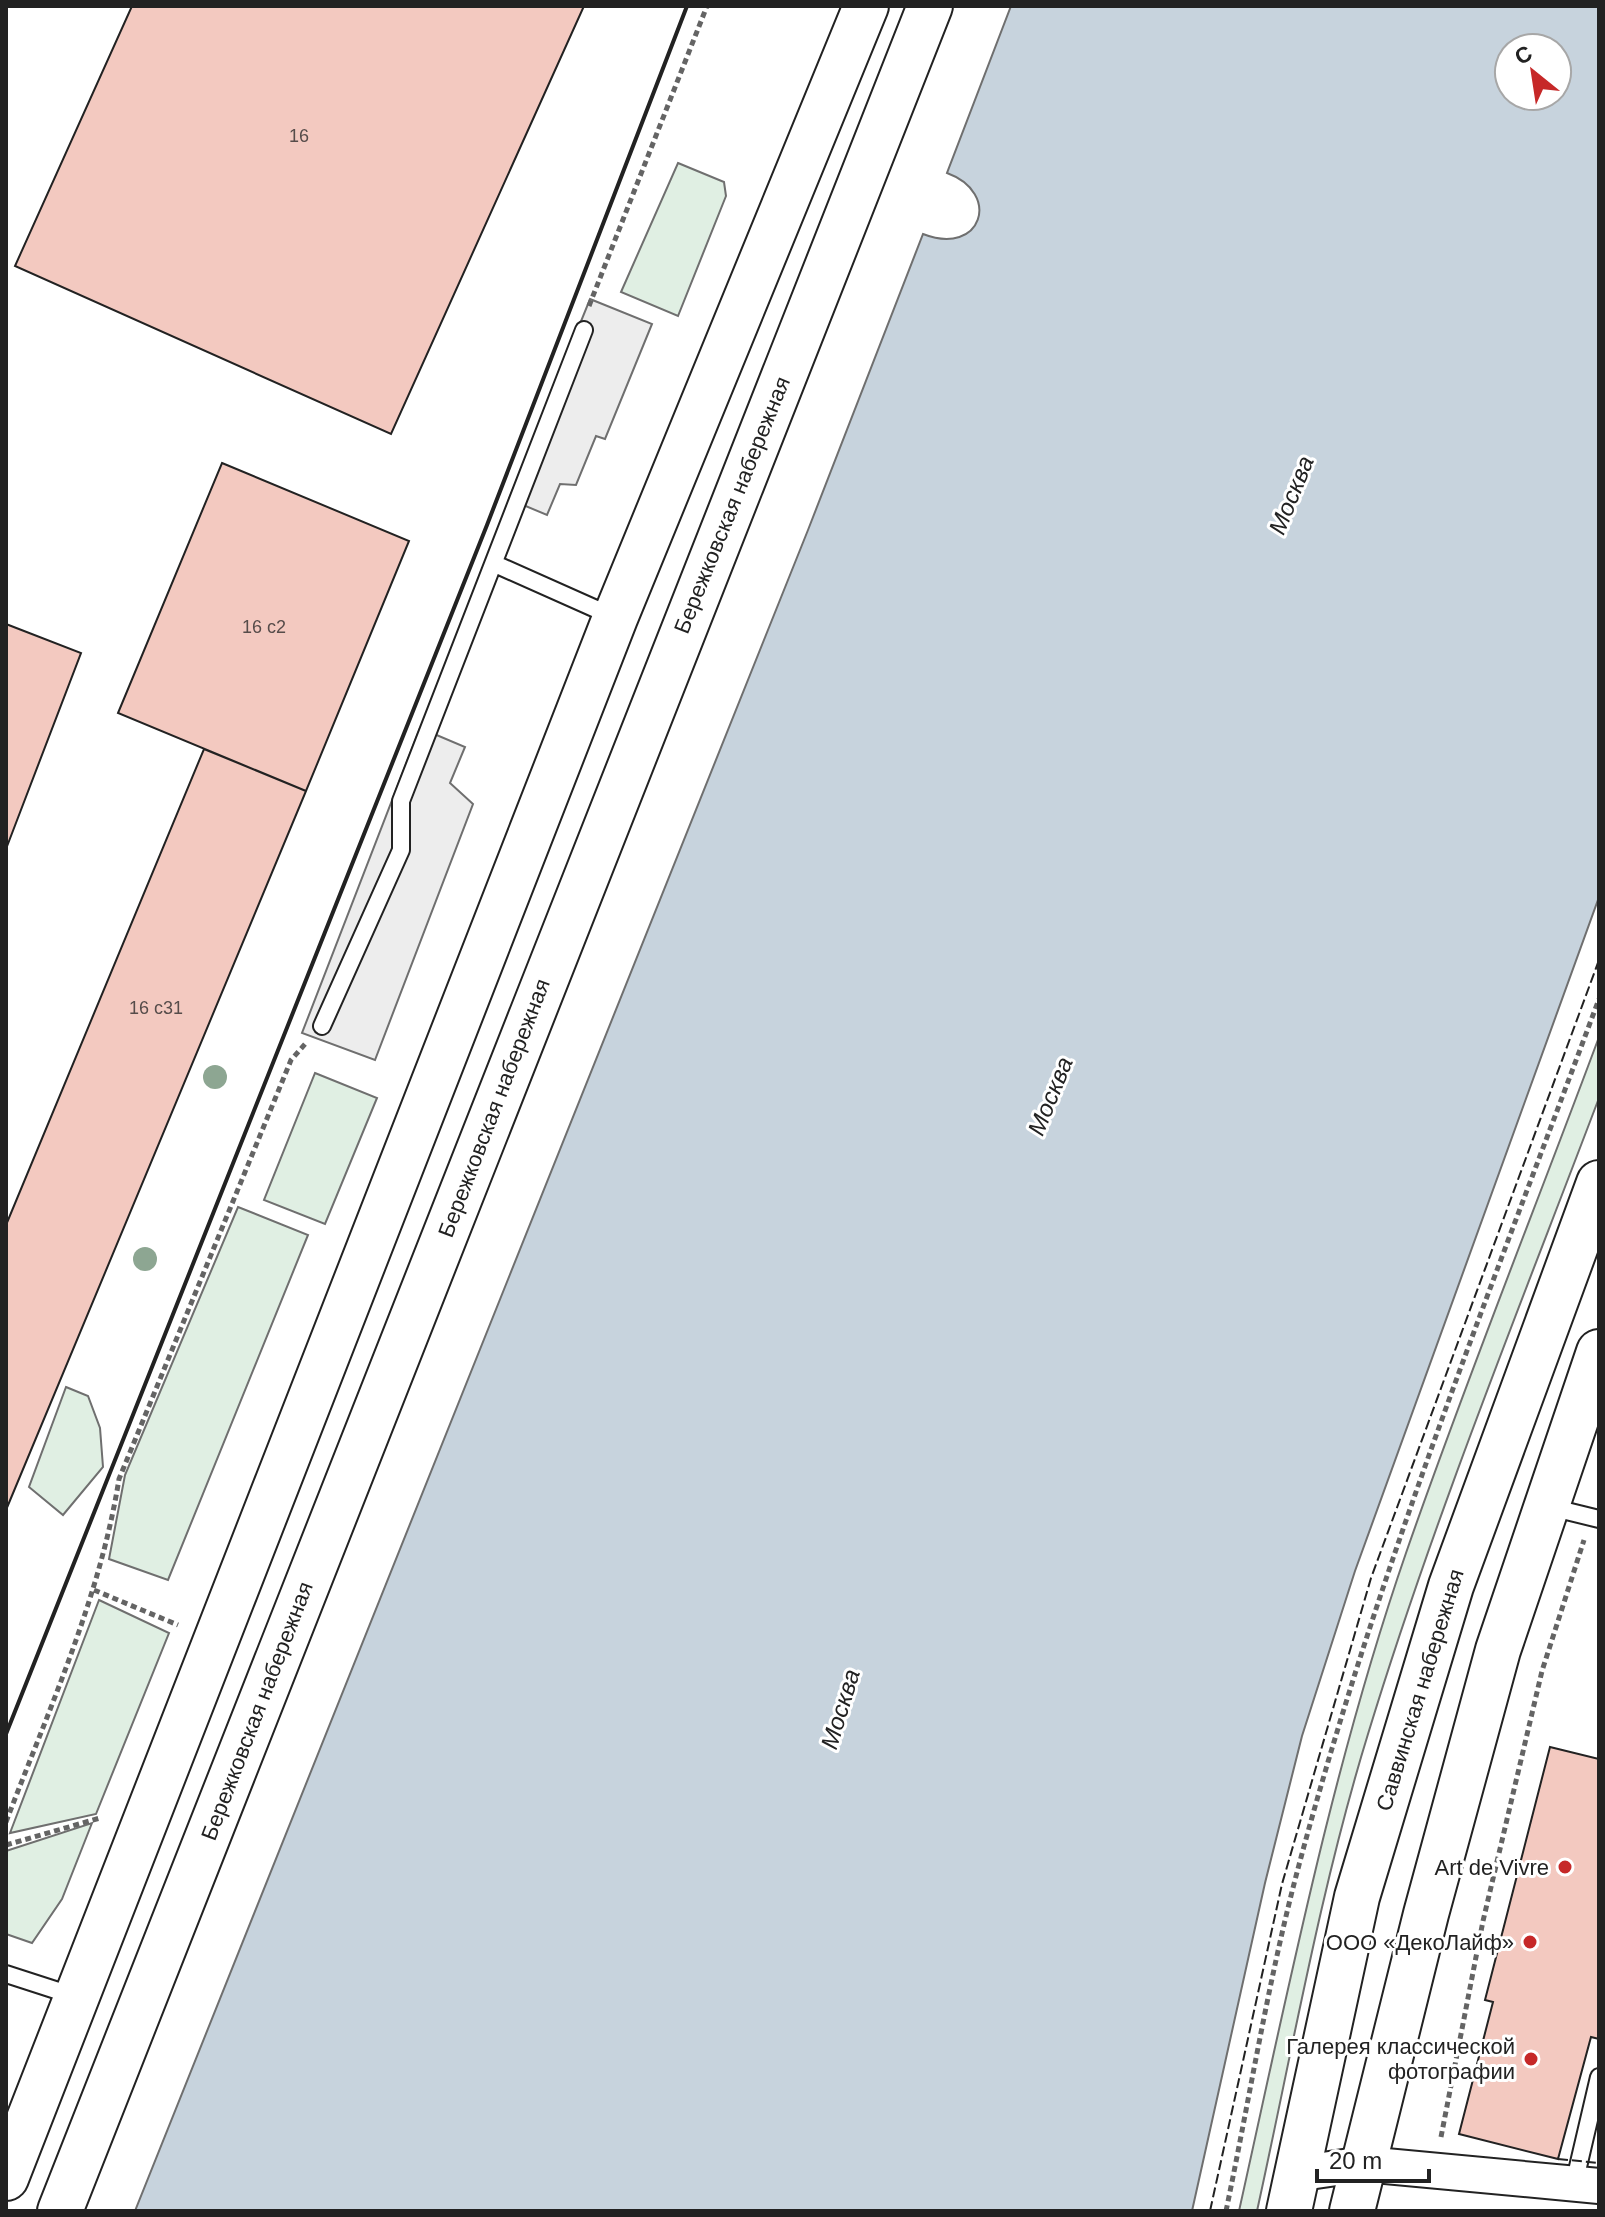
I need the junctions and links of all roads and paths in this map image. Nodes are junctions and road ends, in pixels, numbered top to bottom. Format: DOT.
graph roads {
  1 [pos="707,6"];
  2 [pos="866,6"];
  3 [pos="930,6"];
  4 [pos="584,330"];
  5 [pos="495,564"];
  6 [pos="615,618"];
  7 [pos="1599,999"];
  8 [pos="322,1026"];
  9 [pos="1599,1183"];
  10 [pos="1599,1352"];
  11 [pos="1547,1506"];
  12 [pos="1595,1518"];
  13 [pos="94,1590"];
  14 [pos="178,1625"];
  15 [pos="100,1818"];
  16 [pos="6,1822"];
  17 [pos="6,1845"];
  18 [pos="6,1974"];
  19 [pos="75,1996"];
  20 [pos="1599,2077"];
  21 [pos="1440,2138"];
  22 [pos="1364,2164"];
  23 [pos="6,2178"];
  24 [pos="1587,2185"];
  25 [pos="1292,2193"];
  26 [pos="60,2211"];
  27 [pos="1226,2211"];
  28 [pos="1352,2211"];
  1 -- 4 [label="path"];
  2 -- 6 [label="main road"];
  3 -- 26 [label="main road, Бережковская набережная"];
  4 -- 5 [label="lane"];
  5 -- 6 [label="lane"];
  5 -- 8 [label="lane"];
  6 -- 19 [label="main road"];
  7 -- 27 [label="path"];
  8 -- 13 [label="path"];
  9 -- 25 [label="main road, Саввинская набережная"];
  10 -- 11 [label="main road"];
  11 -- 12 [label="lane"];
  11 -- 22 [label="main road"];
  12 -- 21 [label="path"];
  13 -- 14 [label="path"];
  13 -- 16 [label="path"];
  15 -- 17 [label="path"];
  18 -- 19 [label="lane"];
  19 -- 23 [label="main road"];
  20 -- 24 [label="lane"];
  22 -- 24 [label="street"];
  22 -- 25 [label="street"];
  22 -- 28 [label="main road"];
}
